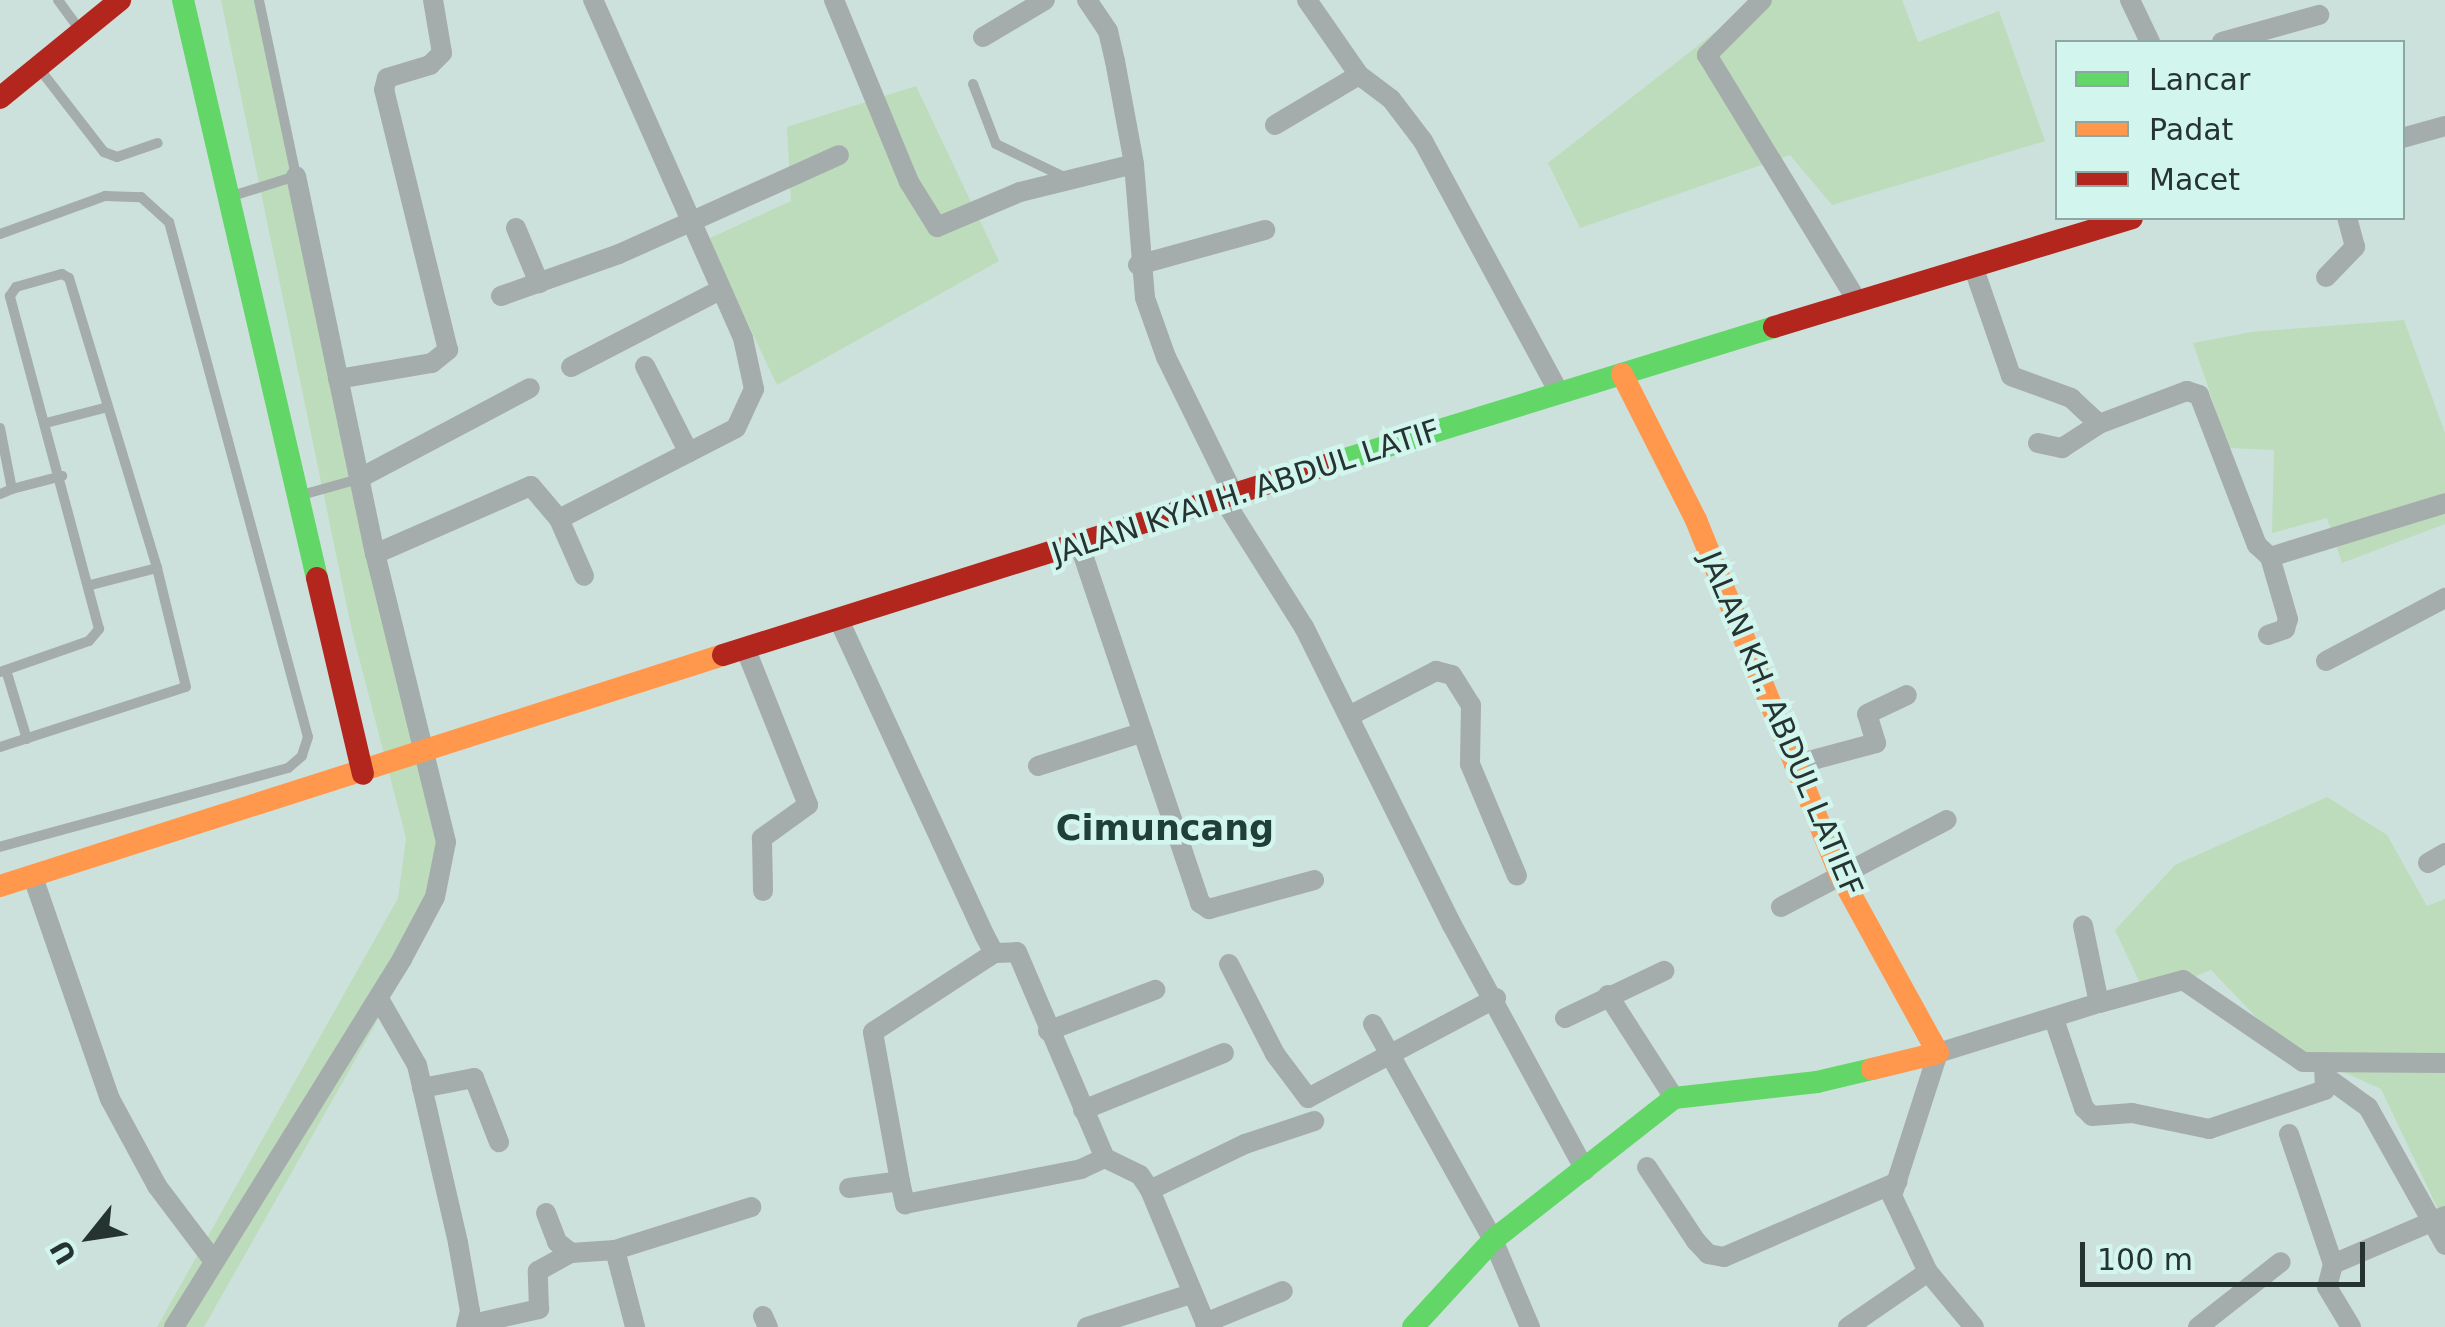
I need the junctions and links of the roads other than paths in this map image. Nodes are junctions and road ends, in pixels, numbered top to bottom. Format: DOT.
graph roads {
  1 [pos="58,0"];
  2 [pos="120,0"];
  3 [pos="183,0"];
  4 [pos="259,0"];
  5 [pos="433,0"];
  6 [pos="593,0"];
  7 [pos="834,0"];
  8 [pos="1045,0"];
  9 [pos="1086,0"];
  10 [pos="1306,0"];
  11 [pos="1762,0"];
  12 [pos="2130,0"];
  13 [pos="2319,16"];
  14 [pos="80,30"];
  15 [pos="983,37"];
  16 [pos="2149,40"];
  17 [pos="2229,40"];
  18 [pos="38,66"];
  19 [pos="1359,74"];
  20 [pos="973,84"];
  21 [pos="0,98"];
  22 [pos="1275,125"];
  23 [pos="2445,126"];
  24 [pos="2405,137"];
  25 [pos="158,143"];
  26 [pos="839,155"];
  27 [pos="1134,164"];
  28 [pos="296,176"];
  29 [pos="1067,178"];
  30 [pos="228,197"];
  31 [pos="2125,220"];
  32 [pos="2348,220"];
  33 [pos="692,221"];
  34 [pos="516,228"];
  35 [pos="1265,230"];
  36 [pos="0,234"];
  37 [pos="1138,264"];
  38 [pos="1973,266"];
  39 [pos="2326,277"];
  40 [pos="539,282"];
  41 [pos="720,290"];
  42 [pos="501,296"];
  43 [pos="1857,302"];
  44 [pos="645,366"];
  45 [pos="571,367"];
  46 [pos="1622,374"];
  47 [pos="338,379"];
  48 [pos="530,388"];
  49 [pos="1559,394"];
  50 [pos="108,407"];
  51 [pos="46,423"];
  52 [pos="2099,424"];
  53 [pos="0,428"];
  54 [pos="2038,443"];
  55 [pos="689,453"];
  56 [pos="62,476"];
  57 [pos="360,478"];
  58 [pos="12,489"];
  59 [pos="0,494"];
  60 [pos="1228,495"];
  61 [pos="295,496"];
  62 [pos="2445,503"];
  63 [pos="559,519"];
  64 [pos="1080,546"];
  65 [pos="375,554"];
  66 [pos="2270,557"];
  67 [pos="157,568"];
  68 [pos="584,576"];
  69 [pos="90,585"];
  70 [pos="2445,598"];
  71 [pos="838,618"];
  72 [pos="2268,636"];
  73 [pos="746,650"];
  74 [pos="2326,662"];
  75 [pos="3,671"];
  76 [pos="1907,695"];
  77 [pos="1351,715"];
  78 [pos="1143,732"];
  79 [pos="27,738"];
  80 [pos="0,747"];
  81 [pos="423,754"];
  82 [pos="1038,766"];
  83 [pos="1794,766"];
  84 [pos="362,774"];
  85 [pos="1946,820"];
  86 [pos="0,847"];
  87 [pos="1838,873"];
  88 [pos="1516,876"];
  89 [pos="33,877"];
  90 [pos="1314,880"];
  91 [pos="0,886"];
  92 [pos="764,891"];
  93 [pos="1781,907"];
  94 [pos="2083,926"];
  95 [pos="994,953"];
  96 [pos="1229,964"];
  97 [pos="1664,971"];
  98 [pos="1155,990"];
  99 [pos="1608,995"];
  100 [pos="1496,998"];
  101 [pos="379,1000"];
  102 [pos="2100,1003"];
  103 [pos="1565,1018"];
  104 [pos="2054,1019"];
  105 [pos="1373,1024"];
  106 [pos="1048,1032"];
  107 [pos="1224,1053"];
  108 [pos="1938,1053"];
  109 [pos="1392,1054"];
  110 [pos="2445,1063"];
  111 [pos="2327,1072"];
  112 [pos="422,1088"];
  113 [pos="1674,1098"];
  114 [pos="1083,1110"];
  115 [pos="1314,1121"];
  116 [pos="2288,1134"];
  117 [pos="499,1142"];
  118 [pos="1106,1158"];
  119 [pos="1647,1167"];
  120 [pos="1585,1170"];
  121 [pos="900,1182"];
  122 [pos="1896,1182"];
  123 [pos="849,1188"];
  124 [pos="1150,1190"];
  125 [pos="751,1208"];
  126 [pos="546,1213"];
  127 [pos="2440,1218"];
  128 [pos="1493,1240"];
  129 [pos="2445,1245"];
  130 [pos="615,1250"];
  131 [pos="570,1252"];
  132 [pos="213,1260"];
  133 [pos="2281,1262"];
  134 [pos="2333,1264"];
  135 [pos="1928,1272"];
  136 [pos="1282,1291"];
  137 [pos="1191,1294"];
  138 [pos="2222,1319"];
  139 [pos="1206,1325"];
  140 [pos="467,1326"];
  141 [pos="174,1327"];
  142 [pos="635,1327"];
  143 [pos="1087,1327"];
  144 [pos="1413,1327"];
  145 [pos="1530,1327"];
  146 [pos="1848,1327"];
  147 [pos="1974,1327"];
  148 [pos="2198,1327"];
  149 [pos="2351,1327"];
  1 -- 14 [label="lane"];
  2 -- 14 [label="street"];
  3 -- 30 [label="street"];
  4 -- 28 [label="lane"];
  5 -- 47 [label="street"];
  6 -- 33 [label="street"];
  7 -- 29 [label="street"];
  8 -- 15 [label="street"];
  9 -- 27 [label="street"];
  10 -- 19 [label="street"];
  11 -- 43 [label="street"];
  12 -- 16 [label="street"];
  13 -- 17 [label="street"];
  14 -- 18 [label="street"];
  18 -- 21 [label="street"];
  18 -- 25 [label="lane"];
  19 -- 22 [label="street"];
  19 -- 49 [label="street"];
  20 -- 29 [label="lane"];
  23 -- 24 [label="street"];
  26 -- 33 [label="street"];
  27 -- 29 [label="street"];
  27 -- 37 [label="street"];
  28 -- 30 [label="lane"];
  28 -- 47 [label="street"];
  30 -- 61 [label="street"];
  31 -- 38 [label="street, JALAN KYAI H. ABDUL LATIF"];
  32 -- 39 [label="street"];
  33 -- 40 [label="street"];
  33 -- 41 [label="street"];
  34 -- 40 [label="street"];
  35 -- 37 [label="street"];
  36 -- 86 [label="lane"];
  37 -- 60 [label="street"];
  38 -- 43 [label="street, JALAN KYAI H. ABDUL LATIF"];
  38 -- 52 [label="street"];
  40 -- 42 [label="street"];
  41 -- 45 [label="street"];
  41 -- 55 [label="street"];
  43 -- 46 [label="street, JALAN KYAI H. ABDUL LATIF"];
  44 -- 55 [label="street"];
  46 -- 49 [label="street, JALAN KYAI H. ABDUL LATIF"];
  46 -- 83 [label="street, JALAN KH. ABDUL LATIEF"];
  47 -- 57 [label="street"];
  48 -- 57 [label="street"];
  49 -- 60 [label="street, JALAN KYAI H. ABDUL LATIF"];
  50 -- 51 [label="lane"];
  50 -- 51 [label="lane"];
  50 -- 67 [label="lane"];
  51 -- 56 [label="lane"];
  52 -- 54 [label="street"];
  52 -- 66 [label="street"];
  53 -- 58 [label="lane"];
  55 -- 63 [label="street"];
  56 -- 58 [label="lane"];
  56 -- 69 [label="lane"];
  57 -- 61 [label="lane"];
  57 -- 65 [label="street"];
  58 -- 59 [label="lane"];
  60 -- 64 [label="street, JALAN KYAI H. ABDUL LATIF"];
  60 -- 77 [label="street"];
  61 -- 84 [label="street"];
  62 -- 66 [label="street"];
  63 -- 65 [label="street"];
  63 -- 68 [label="street"];
  64 -- 71 [label="street, JALAN KYAI H. ABDUL LATIF"];
  64 -- 78 [label="street"];
  65 -- 81 [label="street"];
  66 -- 72 [label="street"];
  67 -- 69 [label="lane"];
  67 -- 79 [label="lane"];
  69 -- 75 [label="lane"];
  70 -- 74 [label="street"];
  71 -- 73 [label="street, JALAN KYAI H. ABDUL LATIF"];
  71 -- 95 [label="street"];
  73 -- 81 [label="street, JALAN KYAI H. ABDUL LATIF"];
  73 -- 92 [label="street"];
  75 -- 79 [label="lane"];
  76 -- 83 [label="street"];
  77 -- 88 [label="street"];
  77 -- 100 [label="street"];
  78 -- 82 [label="street"];
  78 -- 90 [label="street"];
  79 -- 80 [label="lane"];
  81 -- 84 [label="street, JALAN KYAI H. ABDUL LATIF"];
  81 -- 101 [label="street"];
  83 -- 87 [label="street, JALAN KH. ABDUL LATIEF"];
  84 -- 89 [label="street, JALAN KYAI H. ABDUL LATIF"];
  85 -- 87 [label="street"];
  87 -- 93 [label="street"];
  87 -- 108 [label="street, JALAN KH. ABDUL LATIEF"];
  89 -- 91 [label="street, JALAN KYAI H. ABDUL LATIF"];
  89 -- 132 [label="street"];
  94 -- 102 [label="street"];
  95 -- 106 [label="street"];
  95 -- 121 [label="street"];
  96 -- 109 [label="street"];
  97 -- 99 [label="street"];
  98 -- 106 [label="street"];
  99 -- 103 [label="street"];
  99 -- 113 [label="street"];
  100 -- 109 [label="street"];
  100 -- 120 [label="street"];
  101 -- 112 [label="street"];
  101 -- 132 [label="street"];
  102 -- 104 [label="street"];
  102 -- 111 [label="street"];
  104 -- 108 [label="street"];
  104 -- 111 [label="street"];
  105 -- 109 [label="street"];
  106 -- 114 [label="street"];
  107 -- 114 [label="street"];
  108 -- 113 [label="street"];
  108 -- 122 [label="street"];
  109 -- 128 [label="street"];
  110 -- 111 [label="street"];
  111 -- 127 [label="street"];
  112 -- 117 [label="street"];
  112 -- 140 [label="street"];
  113 -- 120 [label="street"];
  114 -- 118 [label="street"];
  115 -- 124 [label="street"];
  116 -- 134 [label="street"];
  118 -- 121 [label="street"];
  118 -- 124 [label="street"];
  119 -- 122 [label="street"];
  120 -- 128 [label="street"];
  121 -- 123 [label="street"];
  122 -- 135 [label="street"];
  124 -- 137 [label="street"];
  125 -- 130 [label="street"];
  126 -- 131 [label="street"];
  127 -- 129 [label="street"];
  127 -- 134 [label="street"];
  128 -- 144 [label="street"];
  128 -- 145 [label="street"];
  130 -- 131 [label="street"];
  130 -- 142 [label="street"];
  131 -- 140 [label="street"];
  132 -- 141 [label="street"];
  133 -- 138 [label="street"];
  134 -- 149 [label="street"];
  135 -- 146 [label="street"];
  135 -- 147 [label="street"];
  136 -- 139 [label="street"];
  137 -- 139 [label="street"];
  137 -- 143 [label="street"];
  138 -- 148 [label="street"];
}
